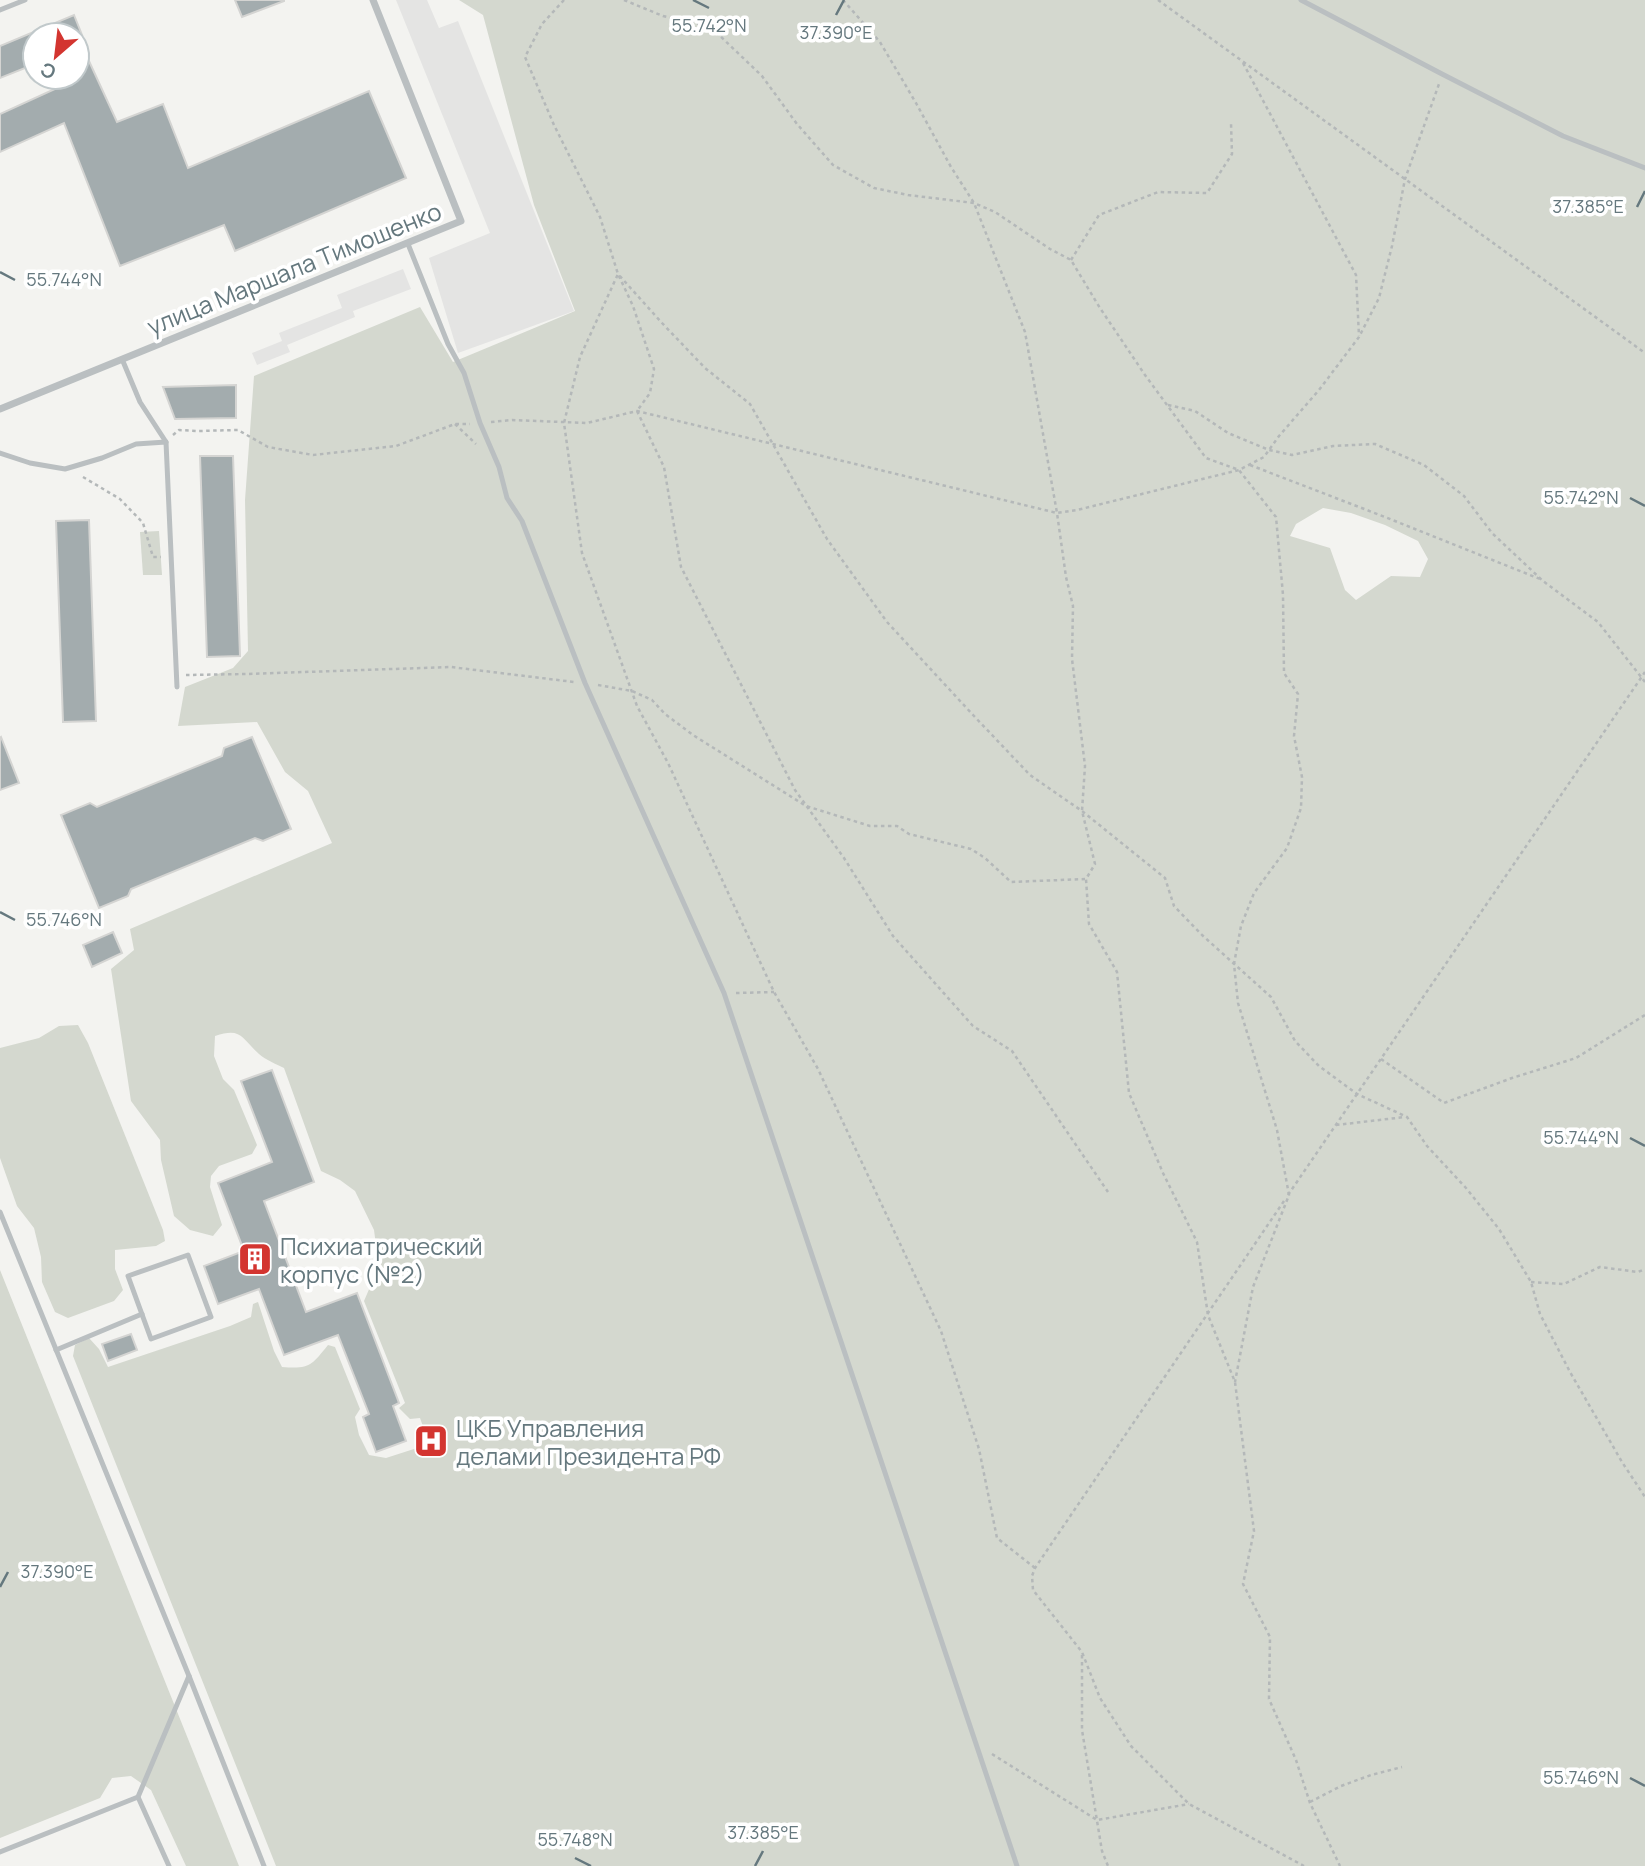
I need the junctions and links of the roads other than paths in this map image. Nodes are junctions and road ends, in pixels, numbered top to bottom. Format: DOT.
graph roads {
  1 [pos="25,0"];
  2 [pos="373,0"];
  3 [pos="1301,0"];
  4 [pos="0,10"];
  5 [pos="1645,168"];
  6 [pos="408,244"];
  7 [pos="122,359"];
  8 [pos="0,409"];
  9 [pos="166,442"];
  10 [pos="0,453"];
  11 [pos="177,687"];
  12 [pos="0,1212"];
  13 [pos="142,1314"];
  14 [pos="56,1350"];
  15 [pos="188,1676"];
  16 [pos="138,1797"];
  17 [pos="0,1852"];
  18 [pos="169,1866"];
  19 [pos="264,1866"];
  20 [pos="1017,1866"];
  1 -- 4 [label="lane"];
  2 -- 6 [label="street, улица Маршала Тимошенко"];
  3 -- 5 [label="lane"];
  6 -- 7 [label="street, улица Маршала Тимошенко"];
  6 -- 20 [label="lane"];
  7 -- 8 [label="street, улица Маршала Тимошенко"];
  7 -- 9 [label="lane"];
  9 -- 10 [label="lane"];
  9 -- 11 [label="lane"];
  12 -- 14 [label="lane"];
  13 -- 13 [label="lane"];
  13 -- 14 [label="lane"];
  14 -- 15 [label="lane"];
  15 -- 16 [label="lane"];
  15 -- 19 [label="lane"];
  16 -- 17 [label="lane"];
  16 -- 18 [label="lane"];
}
